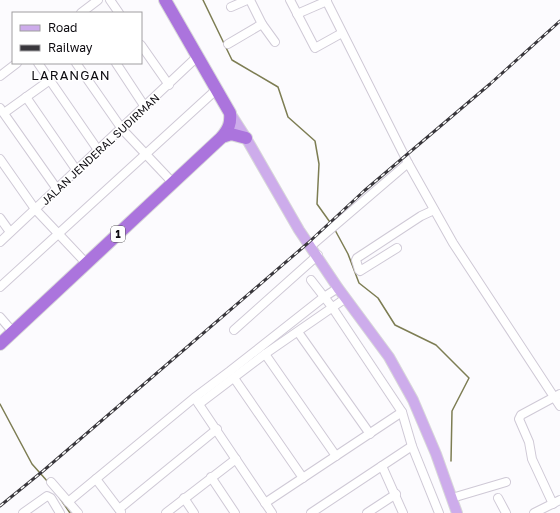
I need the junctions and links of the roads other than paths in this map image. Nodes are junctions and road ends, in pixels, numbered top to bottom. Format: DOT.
graph roads {
  1 [pos="98,0"];
  2 [pos="110,0"];
  3 [pos="166,0"];
  4 [pos="247,0"];
  5 [pos="250,0"];
  6 [pos="290,0"];
  7 [pos="326,1"];
  8 [pos="231,7"];
  9 [pos="83,12"];
  10 [pos="117,12"];
  11 [pos="297,14"];
  12 [pos="262,24"];
  13 [pos="342,33"];
  14 [pos="275,42"];
  15 [pos="228,44"];
  16 [pos="142,46"];
  17 [pos="198,56"];
  18 [pos="16,64"];
  19 [pos="39,64"];
  20 [pos="77,64"];
  21 [pos="117,64"];
  22 [pos="0,76"];
  23 [pos="50,80"];
  24 [pos="169,85"];
  25 [pos="217,89"];
  26 [pos="26,97"];
  27 [pos="145,107"];
  28 [pos="2,111"];
  29 [pos="230,113"];
  30 [pos="122,129"];
  31 [pos="222,137"];
  32 [pos="246,138"];
  33 [pos="98,150"];
  34 [pos="145,154"];
  35 [pos="0,159"];
  36 [pos="408,163"];
  37 [pos="77,171"];
  38 [pos="173,183"];
  39 [pos="57,189"];
  40 [pos="35,209"];
  41 [pos="434,210"];
  42 [pos="0,218"];
  43 [pos="10,232"];
  44 [pos="58,233"];
  45 [pos="0,242"];
  46 [pos="311,246"];
  47 [pos="397,248"];
  48 [pos="318,255"];
  49 [pos="86,263"];
  50 [pos="311,280"];
  51 [pos="0,287"];
  52 [pos="338,288"];
  53 [pos="324,297"];
  54 [pos="346,298"];
  55 [pos="332,307"];
  56 [pos="0,317"];
  57 [pos="234,330"];
  58 [pos="13,332"];
  59 [pos="280,332"];
  60 [pos="298,332"];
  61 [pos="285,340"];
  62 [pos="0,344"];
  63 [pos="265,354"];
  64 [pos="234,378"];
  65 [pos="557,395"];
  66 [pos="196,401"];
  67 [pos="560,406"];
  68 [pos="402,412"];
  69 [pos="216,429"];
  70 [pos="370,434"];
  71 [pos="412,446"];
  72 [pos="336,456"];
  73 [pos="236,459"];
  74 [pos="382,466"];
  75 [pos="211,477"];
  76 [pos="302,478"];
  77 [pos="96,480"];
  78 [pos="51,482"];
  79 [pos="506,482"];
  80 [pos="396,494"];
  81 [pos="184,498"];
  82 [pos="452,498"];
  83 [pos="498,498"];
  84 [pos="68,502"];
  85 [pos="265,503"];
  86 [pos="555,503"];
  87 [pos="58,511"];
  88 [pos="120,511"];
  89 [pos="27,512"];
  90 [pos="49,513"];
  91 [pos="78,513"];
  92 [pos="166,513"];
  93 [pos="194,513"];
  94 [pos="235,513"];
  95 [pos="272,513"];
  96 [pos="311,513"];
  97 [pos="367,513"];
  98 [pos="404,513"];
  99 [pos="439,513"];
  100 [pos="457,513"];
  101 [pos="506,513"];
  102 [pos="534,513"];
  103 [pos="554,513"];
  1 -- 9 [label="street"];
  2 -- 10 [label="street"];
  3 -- 17 [label="highway"];
  4 -- 8 [label="street"];
  5 -- 12 [label="street"];
  6 -- 11 [label="street"];
  7 -- 11 [label="street"];
  7 -- 13 [label="street"];
  11 -- 13 [label="street"];
  12 -- 14 [label="street"];
  12 -- 15 [label="street"];
  13 -- 36 [label="street"];
  16 -- 24 [label="street"];
  17 -- 24 [label="street, JALAN JENDERAL SUDIRMAN"];
  17 -- 25 [label="highway"];
  18 -- 22 [label="street"];
  19 -- 23 [label="street"];
  20 -- 30 [label="street"];
  21 -- 27 [label="street"];
  23 -- 26 [label="street"];
  23 -- 33 [label="street"];
  24 -- 27 [label="street, JALAN JENDERAL SUDIRMAN"];
  25 -- 29 [label="highway"];
  25 -- 34 [label="street"];
  26 -- 28 [label="street"];
  26 -- 37 [label="street"];
  27 -- 30 [label="street, JALAN JENDERAL SUDIRMAN"];
  28 -- 39 [label="street"];
  29 -- 31 [label="highway, 1"];
  29 -- 32 [label="main road"];
  30 -- 33 [label="street, JALAN JENDERAL SUDIRMAN"];
  30 -- 34 [label="street"];
  31 -- 32 [label="highway"];
  31 -- 38 [label="highway, 1"];
  32 -- 46 [label="main road"];
  33 -- 37 [label="street, JALAN JENDERAL SUDIRMAN"];
  34 -- 38 [label="street"];
  34 -- 44 [label="street"];
  35 -- 40 [label="street"];
  36 -- 41 [label="street"];
  36 -- 46 [label="street"];
  37 -- 39 [label="street, JALAN JENDERAL SUDIRMAN"];
  38 -- 49 [label="highway, 1"];
  39 -- 40 [label="street, JALAN JENDERAL SUDIRMAN"];
  40 -- 43 [label="street, JALAN JENDERAL SUDIRMAN"];
  40 -- 44 [label="street"];
  41 -- 47 [label="street"];
  41 -- 65 [label="street"];
  42 -- 43 [label="street"];
  43 -- 45 [label="street, JALAN JENDERAL SUDIRMAN"];
  44 -- 49 [label="street"];
  44 -- 51 [label="street"];
  46 -- 48 [label="main road"];
  48 -- 52 [label="main road"];
  48 -- 57 [label="street"];
  49 -- 58 [label="highway, 1"];
  50 -- 53 [label="street"];
  52 -- 53 [label="street"];
  52 -- 54 [label="main road"];
  53 -- 55 [label="street"];
  53 -- 59 [label="street"];
  54 -- 55 [label="street"];
  54 -- 82 [label="main road"];
  55 -- 60 [label="street"];
  55 -- 68 [label="street"];
  56 -- 58 [label="street"];
  58 -- 62 [label="highway, 1"];
  59 -- 61 [label="street"];
  59 -- 66 [label="street"];
  60 -- 61 [label="street"];
  60 -- 70 [label="street"];
  61 -- 63 [label="street"];
  63 -- 64 [label="street"];
  63 -- 72 [label="street"];
  64 -- 66 [label="street"];
  64 -- 76 [label="street"];
  65 -- 67 [label="street"];
  65 -- 86 [label="street"];
  66 -- 69 [label="street"];
  66 -- 77 [label="street"];
  68 -- 70 [label="street"];
  68 -- 71 [label="street"];
  69 -- 73 [label="street"];
  69 -- 88 [label="street"];
  70 -- 72 [label="street"];
  71 -- 74 [label="street"];
  71 -- 99 [label="street"];
  72 -- 76 [label="street"];
  73 -- 75 [label="street"];
  73 -- 85 [label="street"];
  74 -- 80 [label="street"];
  74 -- 96 [label="street"];
  75 -- 81 [label="street"];
  75 -- 94 [label="street"];
  76 -- 85 [label="street"];
  77 -- 84 [label="street"];
  77 -- 88 [label="street"];
  78 -- 84 [label="street"];
  79 -- 82 [label="street"];
  80 -- 97 [label="street"];
  80 -- 98 [label="street"];
  81 -- 92 [label="street"];
  81 -- 93 [label="street"];
  82 -- 100 [label="main road"];
  83 -- 101 [label="street"];
  84 -- 91 [label="street"];
  85 -- 95 [label="street"];
  86 -- 102 [label="street"];
  86 -- 103 [label="street"];
  87 -- 89 [label="street"];
  87 -- 90 [label="street"];
}
